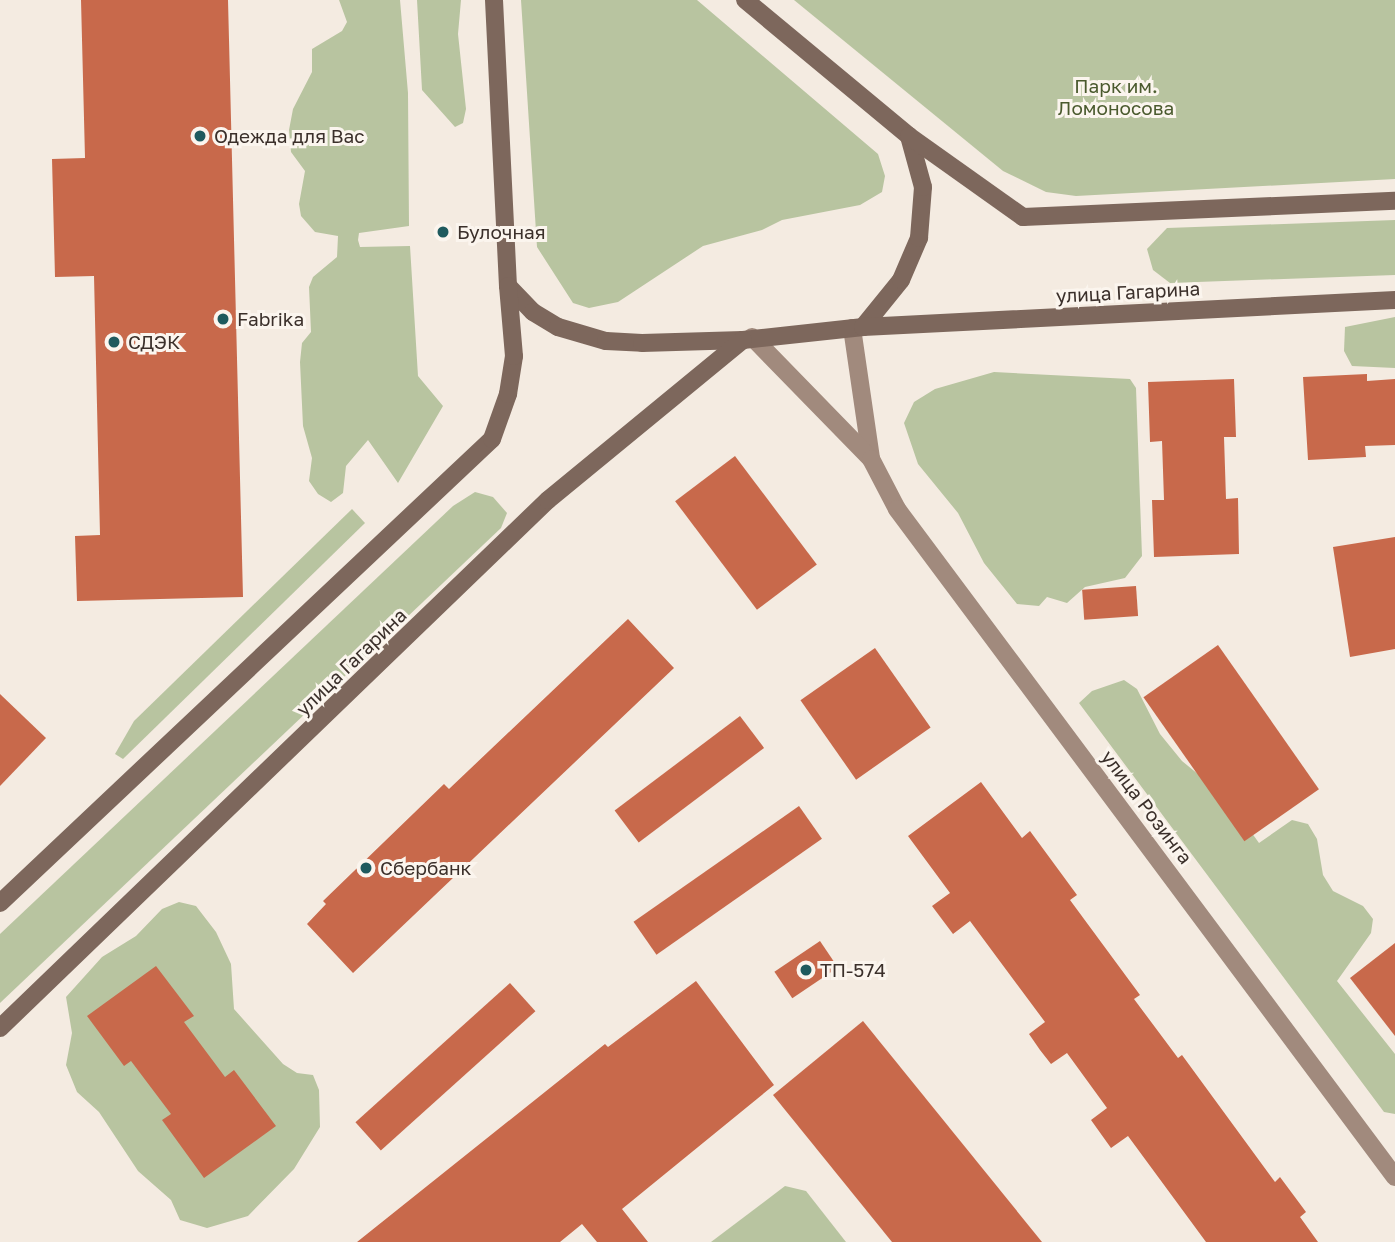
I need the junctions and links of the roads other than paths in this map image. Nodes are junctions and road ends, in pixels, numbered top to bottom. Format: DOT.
graph roads {
  1 [pos="494,0"];
  2 [pos="745,0"];
  3 [pos="909,136"];
  4 [pos="1395,201"];
  5 [pos="508,286"];
  6 [pos="1395,300"];
  7 [pos="858,327"];
  8 [pos="748,338"];
  9 [pos="871,459"];
  10 [pos="0,903"];
  11 [pos="0,1028"];
  12 [pos="1395,1177"];
  1 -- 5 [label="main road"];
  2 -- 3 [label="main road"];
  3 -- 4 [label="main road"];
  3 -- 7 [label="main road"];
  5 -- 8 [label="main road, улица Гагарина"];
  5 -- 10 [label="main road"];
  6 -- 7 [label="main road, улица Гагарина"];
  7 -- 8 [label="main road, улица Гагарина"];
  7 -- 9 [label="street"];
  8 -- 9 [label="street"];
  8 -- 11 [label="main road, улица Гагарина"];
  9 -- 12 [label="street, улица Розинга"];
}
